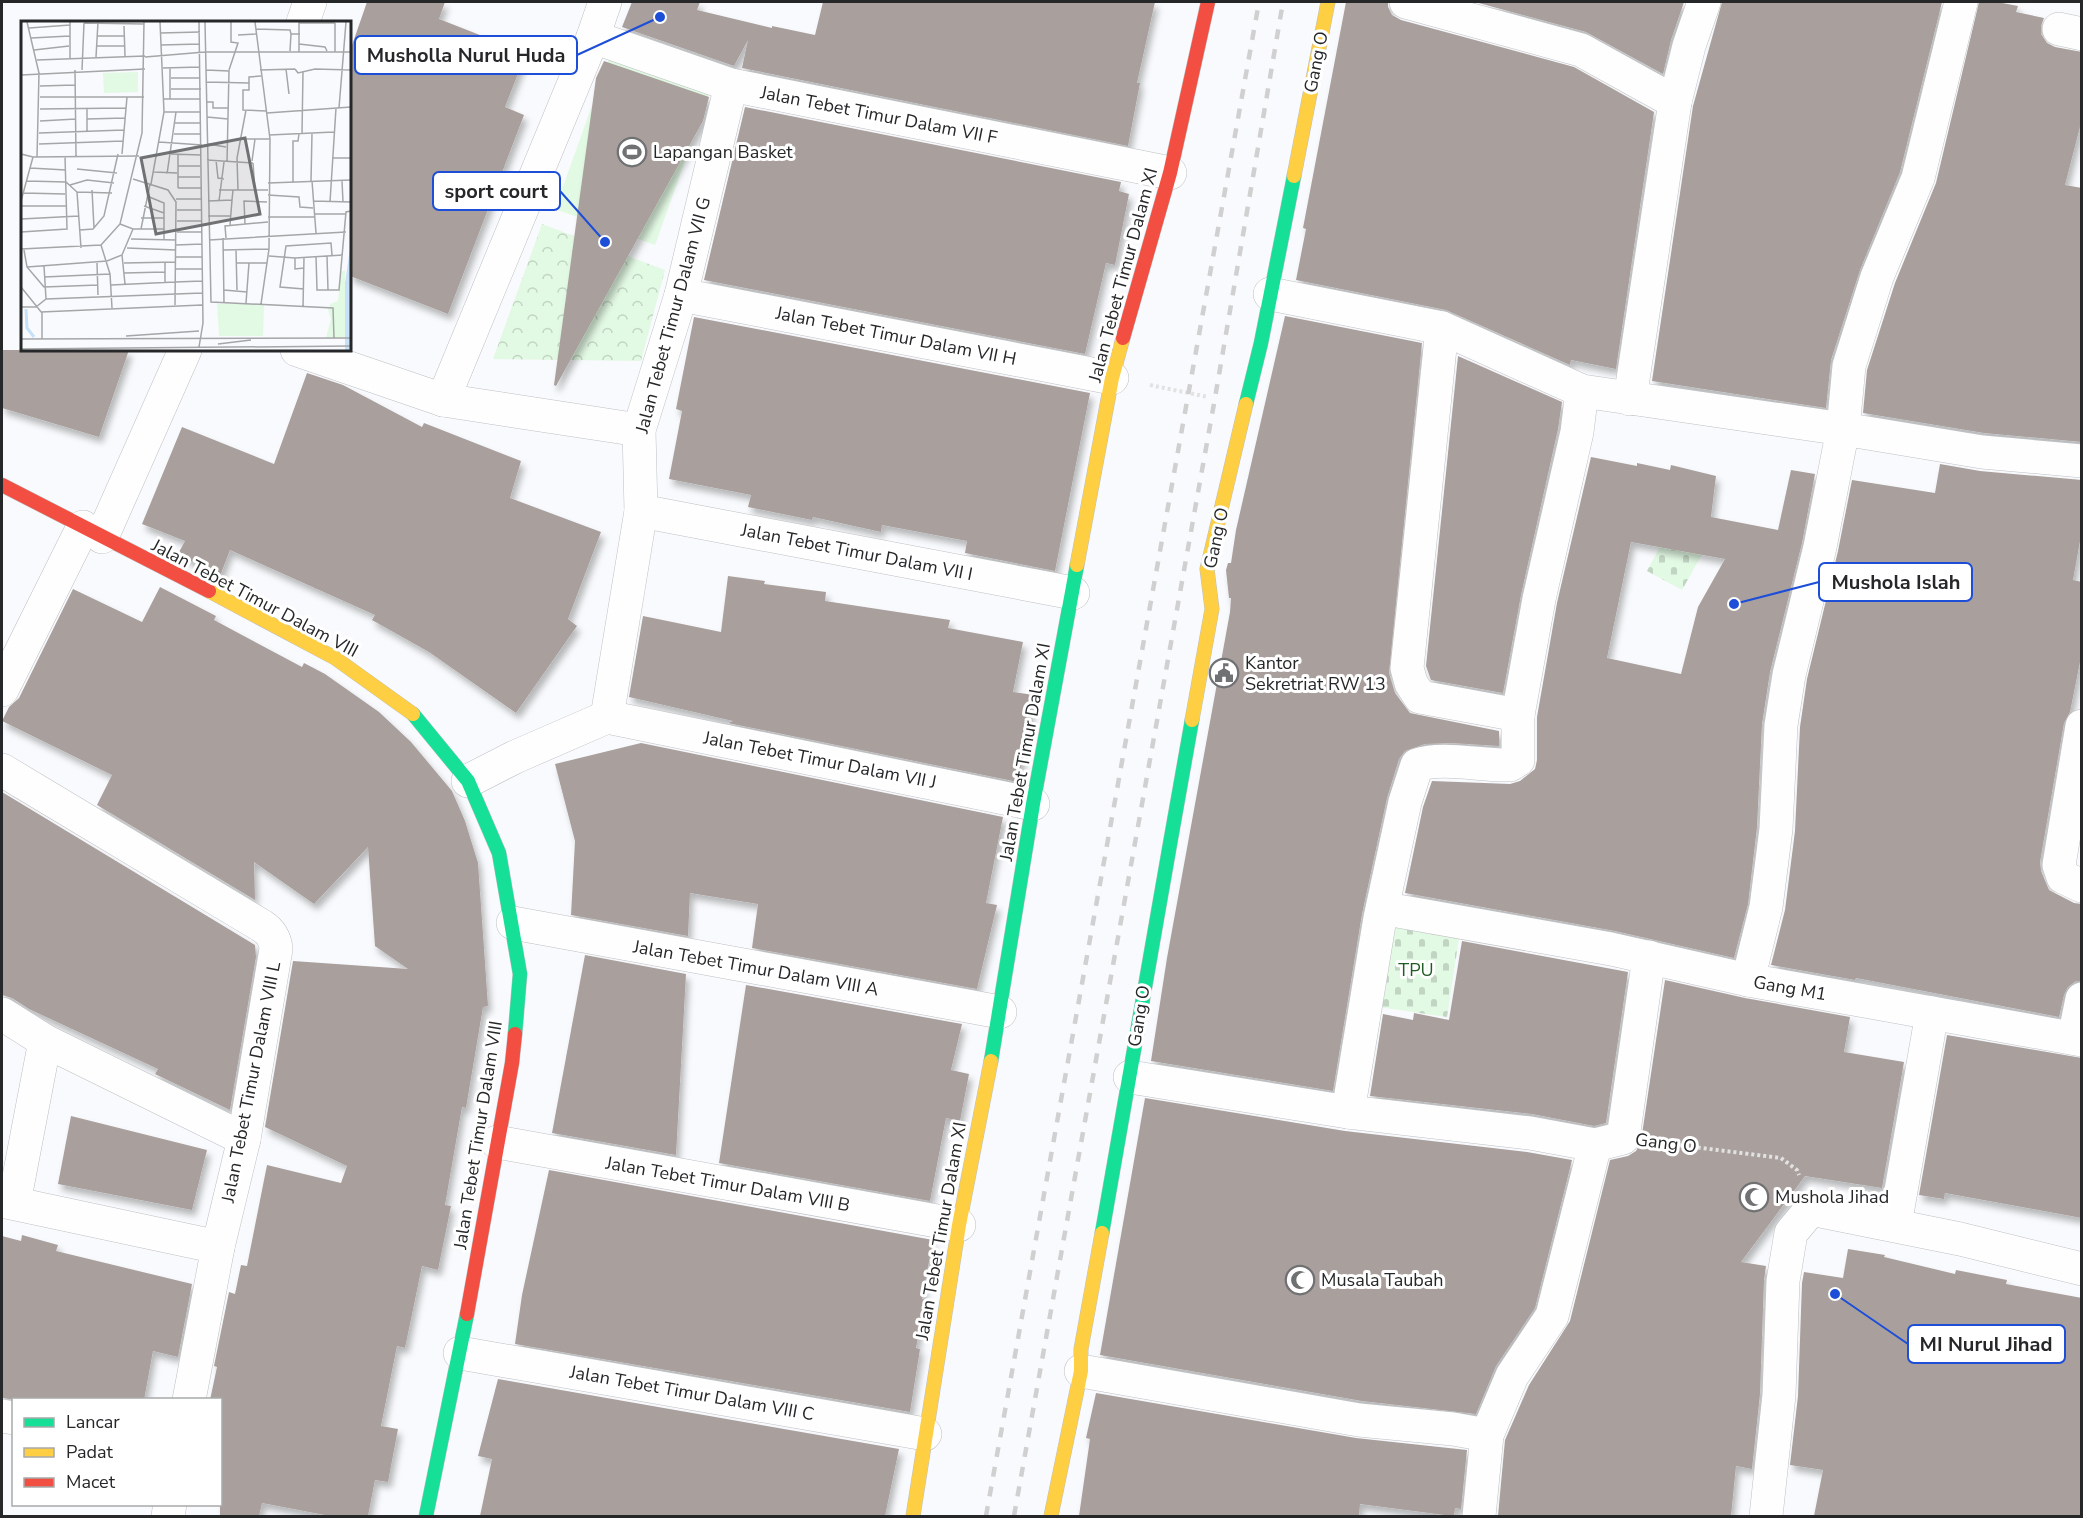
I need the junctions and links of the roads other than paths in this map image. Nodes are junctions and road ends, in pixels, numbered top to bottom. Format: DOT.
graph roads {
  1 [pos="310,2"];
  2 [pos="605,2"];
  3 [pos="1208,2"];
  4 [pos="1328,2"];
  5 [pos="1406,2"];
  6 [pos="1704,2"];
  7 [pos="1961,2"];
  8 [pos="303,21"];
  9 [pos="593,37"];
  10 [pos="731,85"];
  11 [pos="1675,102"];
  12 [pos="1170,173"];
  13 [pos="1270,294"];
  14 [pos="681,295"];
  15 [pos="1442,328"];
  16 [pos="184,351"];
  17 [pos="300,351"];
  18 [pos="1112,378"];
  19 [pos="1582,391"];
  20 [pos="1630,399"];
  21 [pos="444,400"];
  22 [pos="1843,429"];
  23 [pos="639,430"];
  24 [pos="2082,461"];
  25 [pos="2,485"];
  26 [pos="641,512"];
  27 [pos="92,532"];
  28 [pos="1073,593"];
  29 [pos="2,690"];
  30 [pos="1518,715"];
  31 [pos="607,717"];
  32 [pos="2082,726"];
  33 [pos="2,770"];
  34 [pos="468,781"];
  35 [pos="1033,804"];
  36 [pos="2082,886"];
  37 [pos="1383,914"];
  38 [pos="513,923"];
  39 [pos="1649,957"];
  40 [pos="1748,980"];
  41 [pos="2082,999"];
  42 [pos="1000,1012"];
  43 [pos="1932,1013"];
  44 [pos="2,1014"];
  45 [pos="2078,1039"];
  46 [pos="45,1041"];
  47 [pos="1130,1077"];
  48 [pos="1348,1112"];
  49 [pos="244,1139"];
  50 [pos="1609,1141"];
  51 [pos="497,1142"];
  52 [pos="8,1202"];
  53 [pos="958,1225"];
  54 [pos="1895,1225"];
  55 [pos="218,1247"];
  56 [pos="2082,1269"];
  57 [pos="460,1353"];
  58 [pos="1081,1371"];
  59 [pos="189,1398"];
  60 [pos="925,1434"];
  61 [pos="1487,1435"];
  62 [pos="426,1516"];
  63 [pos="913,1516"];
  64 [pos="1051,1516"];
  65 [pos="1479,1516"];
  66 [pos="1766,1516"];
  1 -- 8 [label="street"];
  2 -- 9 [label="street"];
  3 -- 12 [label="street, Jalan Tebet Timur Dalam XI"];
  4 -- 13 [label="street, Gang O"];
  5 -- 11 [label="street"];
  6 -- 11 [label="street"];
  7 -- 22 [label="street"];
  9 -- 10 [label="street, Jalan Tebet Timur Dalam VII F"];
  9 -- 21 [label="street"];
  10 -- 12 [label="street, Jalan Tebet Timur Dalam VII F"];
  10 -- 14 [label="street, Jalan Tebet Timur Dalam VII G"];
  11 -- 20 [label="street"];
  12 -- 18 [label="street, Jalan Tebet Timur Dalam XI"];
  13 -- 15 [label="street"];
  13 -- 47 [label="street, Gang O"];
  14 -- 18 [label="street, Jalan Tebet Timur Dalam VII H"];
  14 -- 23 [label="street, Jalan Tebet Timur Dalam VII G"];
  15 -- 19 [label="street"];
  15 -- 30 [label="street"];
  16 -- 27 [label="street"];
  17 -- 21 [label="street"];
  18 -- 28 [label="street, Jalan Tebet Timur Dalam XI"];
  19 -- 20 [label="street"];
  19 -- 30 [label="street"];
  20 -- 22 [label="street"];
  21 -- 23 [label="street"];
  22 -- 24 [label="street"];
  22 -- 40 [label="street"];
  23 -- 26 [label="street, Jalan Tebet Timur Dalam VII G"];
  25 -- 27 [label="street, Jalan Tebet Timur Dalam VIII"];
  26 -- 28 [label="street, Jalan Tebet Timur Dalam VII I"];
  26 -- 31 [label="street, Jalan Tebet Timur Dalam VII G"];
  27 -- 29 [label="street"];
  27 -- 34 [label="street, Jalan Tebet Timur Dalam VIII"];
  28 -- 35 [label="street, Jalan Tebet Timur Dalam XI"];
  30 -- 37 [label="street"];
  31 -- 34 [label="street"];
  31 -- 35 [label="street, Jalan Tebet Timur Dalam VII J"];
  32 -- 36 [label="street"];
  33 -- 49 [label="street, Jalan Tebet Timur Dalam VIII L"];
  34 -- 38 [label="street, Jalan Tebet Timur Dalam VIII"];
  35 -- 42 [label="street, Jalan Tebet Timur Dalam XI"];
  37 -- 39 [label="street"];
  37 -- 48 [label="street"];
  38 -- 42 [label="street, Jalan Tebet Timur Dalam VIII A"];
  38 -- 51 [label="street, Jalan Tebet Timur Dalam VIII"];
  39 -- 40 [label="street, Gang M1"];
  39 -- 50 [label="street"];
  40 -- 43 [label="street, Gang M1"];
  41 -- 45 [label="street"];
  42 -- 53 [label="street, Jalan Tebet Timur Dalam XI"];
  43 -- 45 [label="street, Gang M1"];
  43 -- 54 [label="street"];
  44 -- 46 [label="street"];
  46 -- 49 [label="street"];
  46 -- 52 [label="street"];
  47 -- 48 [label="street"];
  47 -- 58 [label="street, Gang O"];
  48 -- 50 [label="street"];
  49 -- 55 [label="street, Jalan Tebet Timur Dalam VIII L"];
  50 -- 61 [label="street"];
  51 -- 53 [label="street, Jalan Tebet Timur Dalam VIII B"];
  51 -- 57 [label="street, Jalan Tebet Timur Dalam VIII"];
  52 -- 55 [label="street"];
  53 -- 60 [label="street, Jalan Tebet Timur Dalam XI"];
  54 -- 56 [label="street"];
  54 -- 66 [label="street"];
  55 -- 59 [label="street, Jalan Tebet Timur Dalam VIII L"];
  57 -- 60 [label="street, Jalan Tebet Timur Dalam VIII C"];
  57 -- 62 [label="street, Jalan Tebet Timur Dalam VIII"];
  58 -- 61 [label="street"];
  58 -- 64 [label="street, Gang O"];
  60 -- 63 [label="street, Jalan Tebet Timur Dalam XI"];
  61 -- 65 [label="street"];
}
